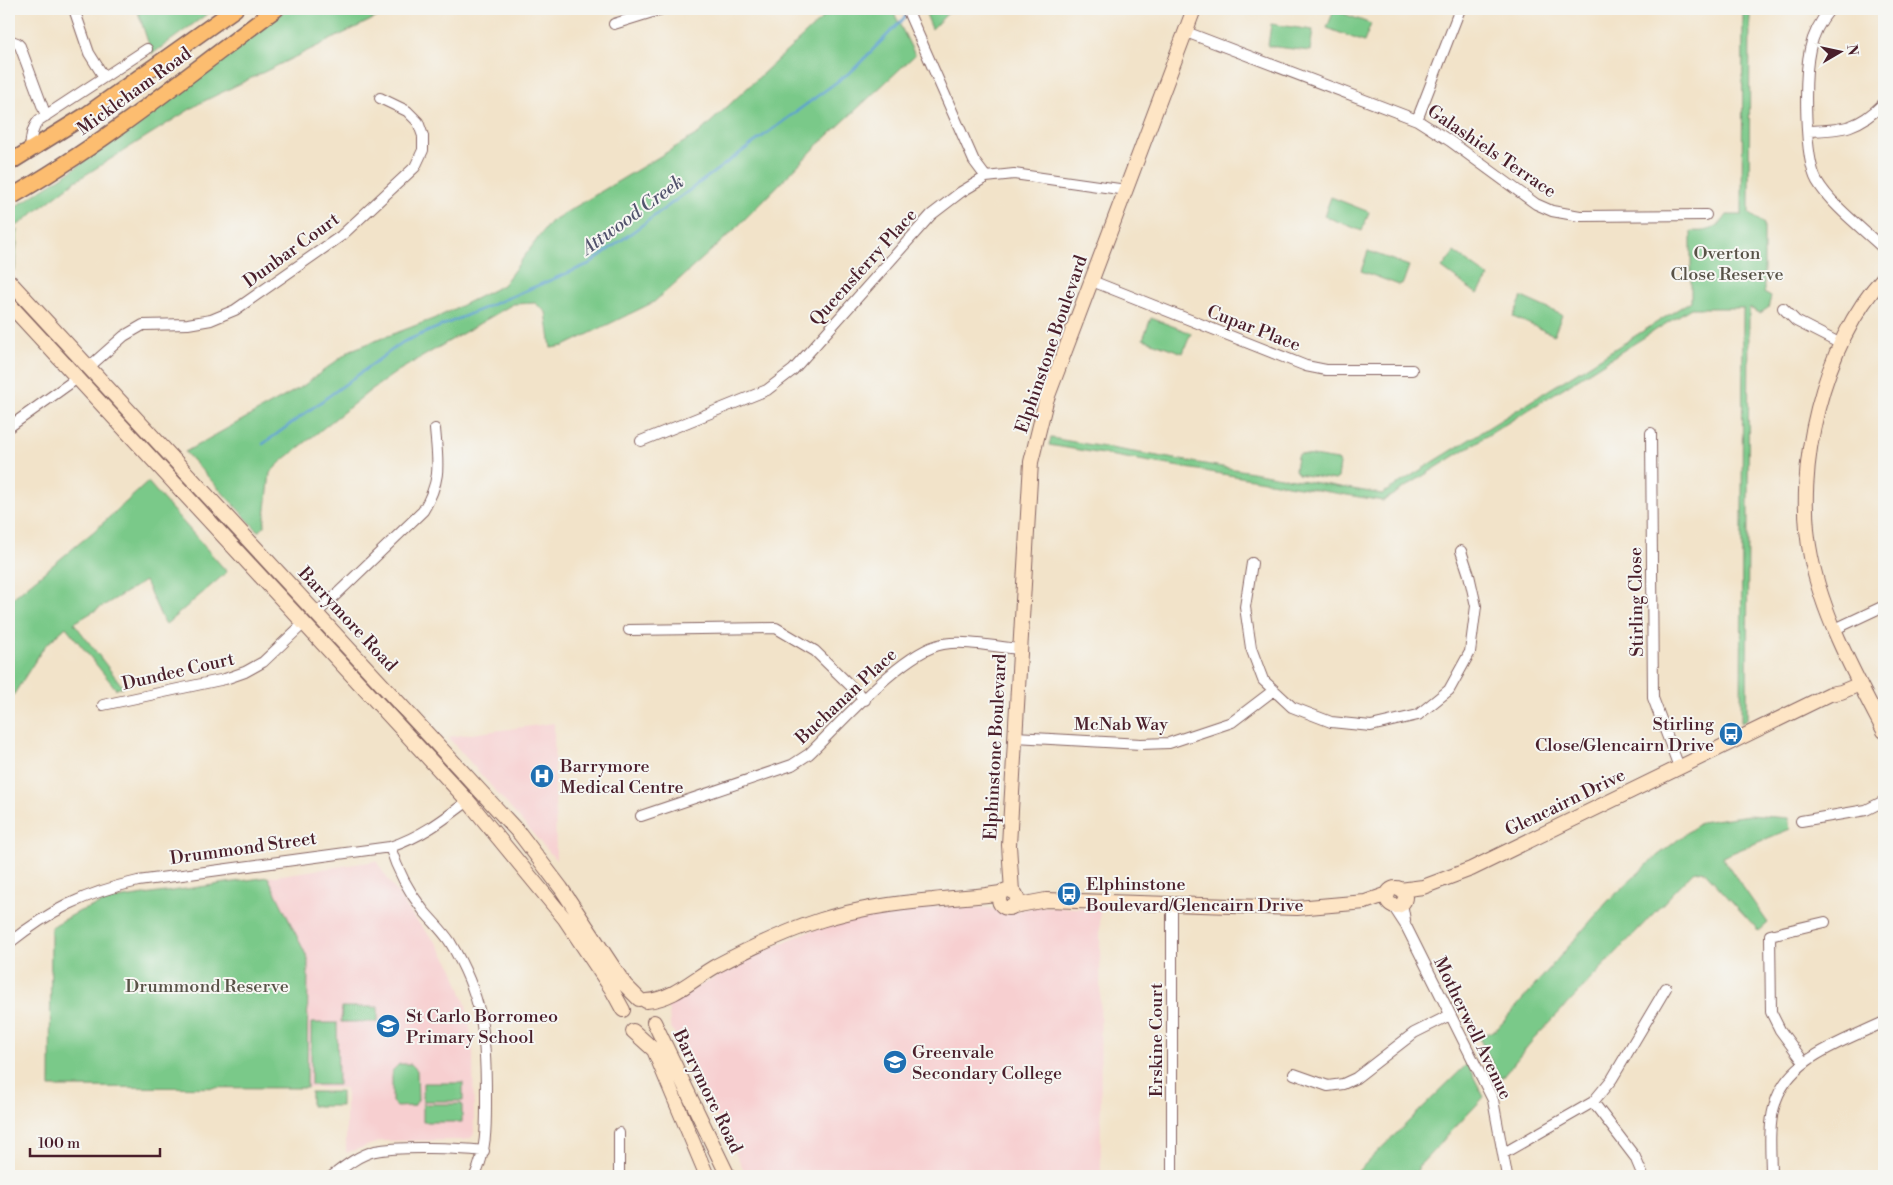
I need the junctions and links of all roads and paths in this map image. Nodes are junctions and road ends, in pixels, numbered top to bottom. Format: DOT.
graph roads {
  1 [pos="74,9"];
  2 [pos="235,9"];
  3 [pos="276,9"];
  4 [pos="662,9"];
  5 [pos="907,9"];
  6 [pos="1194,9"];
  7 [pos="1460,9"];
  8 [pos="1825,10"];
  9 [pos="614,24"];
  10 [pos="1186,32"];
  11 [pos="9,40"];
  12 [pos="151,69"];
  13 [pos="104,77"];
  14 [pos="380,98"];
  15 [pos="1884,103"];
  16 [pos="46,116"];
  17 [pos="1417,120"];
  18 [pos="1808,131"];
  19 [pos="30,150"];
  20 [pos="9,164"];
  21 [pos="986,177"];
  22 [pos="1126,190"];
  23 [pos="11,198"];
  24 [pos="1706,215"];
  25 [pos="1884,249"];
  26 [pos="1884,276"];
  27 [pos="9,281"];
  28 [pos="1092,282"];
  29 [pos="9,304"];
  30 [pos="1783,308"];
  31 [pos="1841,344"];
  32 [pos="89,367"];
  33 [pos="1412,370"];
  34 [pos="76,379"];
  35 [pos="9,428"];
  36 [pos="435,429"];
  37 [pos="1651,433"];
  38 [pos="641,441"];
  39 [pos="1461,551"];
  40 [pos="1252,563"];
  41 [pos="1884,606"];
  42 [pos="317,613"];
  43 [pos="303,624"];
  44 [pos="1835,629"];
  45 [pos="629,630"];
  46 [pos="1019,649"];
  47 [pos="1858,680"];
  48 [pos="1274,690"];
  49 [pos="865,700"];
  50 [pos="103,705"];
  51 [pos="1884,731"];
  52 [pos="1015,737"];
  53 [pos="1679,767"];
  54 [pos="481,791"];
  55 [pos="468,801"];
  56 [pos="1884,801"];
  57 [pos="642,816"];
  58 [pos="1801,821"];
  59 [pos="390,847"];
  60 [pos="1008,897"];
  61 [pos="1396,899"];
  62 [pos="1172,904"];
  63 [pos="1825,922"];
  64 [pos="9,943"];
  65 [pos="1666,988"];
  66 [pos="675,992"];
  67 [pos="642,1000"];
  68 [pos="623,1010"];
  69 [pos="1450,1015"];
  70 [pos="654,1018"];
  71 [pos="1884,1022"];
  72 [pos="633,1031"];
  73 [pos="1803,1061"];
  74 [pos="1294,1074"];
  75 [pos="1593,1102"];
  76 [pos="619,1133"];
  77 [pos="484,1151"];
  78 [pos="1504,1153"];
  79 [pos="332,1176"];
  80 [pos="475,1176"];
  81 [pos="619,1176"];
  82 [pos="707,1176"];
  83 [pos="728,1176"];
  84 [pos="1172,1176"];
  85 [pos="1507,1176"];
  86 [pos="1643,1176"];
  87 [pos="1771,1176"];
  1 -- 13 [label="street"];
  2 -- 12 [label="main road, Mickleham Road"];
  3 -- 23 [label="main road, Mickleham Road"];
  4 -- 9 [label="street"];
  5 -- 21 [label="street"];
  6 -- 10 [label="street, Elphinstone Boulevard"];
  7 -- 17 [label="street"];
  8 -- 18 [label="street"];
  10 -- 17 [label="street, Galashiels Terrace"];
  10 -- 22 [label="street, Elphinstone Boulevard"];
  11 -- 16 [label="street"];
  12 -- 13 [label="street"];
  12 -- 19 [label="main road, Mickleham Road"];
  13 -- 16 [label="street"];
  14 -- 32 [label="street, Dunbar Court"];
  15 -- 18 [label="street"];
  16 -- 19 [label="street"];
  17 -- 24 [label="street, Galashiels Terrace"];
  18 -- 25 [label="street"];
  19 -- 20 [label="main road, Mickleham Road"];
  21 -- 22 [label="street, Queensferry Place"];
  21 -- 38 [label="street, Queensferry Place"];
  22 -- 28 [label="street, Elphinstone Boulevard"];
  26 -- 31 [label="street"];
  27 -- 32 [label="street, Barrymore Road"];
  28 -- 33 [label="street, Cupar Place"];
  28 -- 46 [label="street, Elphinstone Boulevard"];
  29 -- 34 [label="street, Barrymore Road"];
  30 -- 31 [label="street"];
  31 -- 44 [label="street"];
  32 -- 34 [label="street"];
  32 -- 42 [label="street, Barrymore Road"];
  34 -- 35 [label="street"];
  34 -- 43 [label="street, Barrymore Road"];
  36 -- 42 [label="street"];
  37 -- 53 [label="street, Stirling Close"];
  39 -- 48 [label="street"];
  40 -- 48 [label="street"];
  41 -- 44 [label="street"];
  42 -- 43 [label="street"];
  42 -- 54 [label="street, Barrymore Road"];
  43 -- 50 [label="street, Dundee Court"];
  43 -- 55 [label="street, Barrymore Road"];
  44 -- 47 [label="street"];
  45 -- 49 [label="street"];
  46 -- 49 [label="street, Buchanan Place"];
  46 -- 52 [label="street, Elphinstone Boulevard"];
  47 -- 51 [label="street"];
  47 -- 53 [label="street, Glencairn Drive"];
  48 -- 52 [label="street, McNab Way"];
  49 -- 57 [label="street, Buchanan Place"];
  52 -- 60 [label="street, Elphinstone Boulevard"];
  53 -- 61 [label="street, Glencairn Drive"];
  54 -- 55 [label="street, Drummond Street"];
  54 -- 67 [label="street, Barrymore Road"];
  55 -- 59 [label="street, Drummond Street"];
  55 -- 68 [label="street, Barrymore Road"];
  56 -- 58 [label="street"];
  59 -- 64 [label="street, Drummond Street"];
  59 -- 77 [label="street"];
  60 -- 62 [label="street, Glencairn Drive"];
  60 -- 66 [label="street, Glencairn Drive"];
  61 -- 62 [label="street, Glencairn Drive"];
  61 -- 69 [label="street, Motherwell Avenue"];
  62 -- 84 [label="street, Erskine Court"];
  63 -- 73 [label="street"];
  65 -- 75 [label="street"];
  66 -- 67 [label="street, Glencairn Drive"];
  66 -- 70 [label="street, Glencairn Drive"];
  67 -- 68 [label="street"];
  67 -- 70 [label="street"];
  68 -- 72 [label="street"];
  69 -- 74 [label="street"];
  69 -- 78 [label="street, Motherwell Avenue"];
  70 -- 72 [label="street"];
  70 -- 83 [label="street, Barrymore Road"];
  71 -- 73 [label="street"];
  72 -- 82 [label="street, Barrymore Road"];
  73 -- 87 [label="street"];
  75 -- 78 [label="street"];
  75 -- 86 [label="street"];
  76 -- 81 [label="street"];
  77 -- 79 [label="street"];
  77 -- 80 [label="street"];
  78 -- 85 [label="street, Motherwell Avenue"];
}
